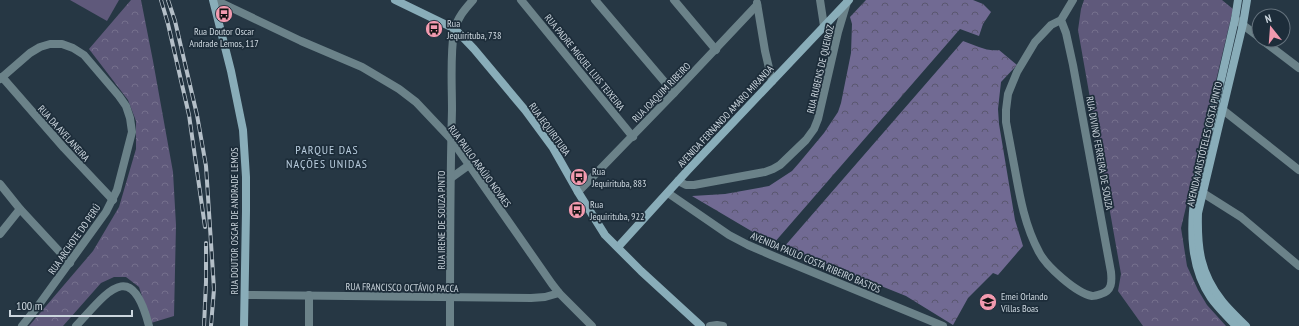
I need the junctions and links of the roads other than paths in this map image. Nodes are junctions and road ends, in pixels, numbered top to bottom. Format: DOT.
graph roads {
  1 [pos="214,0"];
  2 [pos="395,0"];
  3 [pos="473,0"];
  4 [pos="521,0"];
  5 [pos="595,0"];
  6 [pos="674,0"];
  7 [pos="820,0"];
  8 [pos="1073,0"];
  9 [pos="848,1"];
  10 [pos="1237,1"];
  11 [pos="757,2"];
  12 [pos="1246,4"];
  13 [pos="1235,19"];
  14 [pos="1060,20"];
  15 [pos="1243,24"];
  16 [pos="824,26"];
  17 [pos="455,29"];
  18 [pos="1251,30"];
  19 [pos="1273,48"];
  20 [pos="716,50"];
  21 [pos="1299,68"];
  22 [pos="1,78"];
  23 [pos="772,81"];
  24 [pos="674,94"];
  25 [pos="1219,108"];
  26 [pos="633,137"];
  27 [pos="450,139"];
  28 [pos="469,165"];
  29 [pos="1299,170"];
  30 [pos="451,178"];
  31 [pos="678,181"];
  32 [pos="0,184"];
  33 [pos="578,192"];
  34 [pos="668,193"];
  35 [pos="1199,193"];
  36 [pos="113,200"];
  37 [pos="20,209"];
  38 [pos="0,234"];
  39 [pos="618,248"];
  40 [pos="70,263"];
  41 [pos="1299,266"];
  42 [pos="559,293"];
  43 [pos="245,295"];
  44 [pos="309,295"];
  45 [pos="450,297"];
  46 [pos="22,326"];
  47 [pos="76,326"];
  48 [pos="149,326"];
  49 [pos="244,326"];
  50 [pos="309,326"];
  51 [pos="450,326"];
  52 [pos="592,326"];
  53 [pos="701,326"];
  54 [pos="710,326"];
  55 [pos="723,326"];
  56 [pos="943,326"];
  57 [pos="1236,326"];
  58 [pos="1246,326"];
  1 -- 27 [label="street, RUA PAULO ARAÚJO NOVAES"];
  1 -- 43 [label="street, RUA DOUTOR OSCAR DE ANDRADE LEMOS"];
  2 -- 17 [label="street, RUA JEQUIRITUBA"];
  3 -- 17 [label="street, RUA IRENE DE SOUZA PINTO"];
  4 -- 26 [label="street, RUA PADRE MIGUEL LUIS TEIXEIRA"];
  5 -- 24 [label="street"];
  6 -- 20 [label="street"];
  7 -- 16 [label="street"];
  8 -- 14 [label="street"];
  9 -- 16 [label="street, AVENIDA FERNANDO AMARO MIRANDA"];
  9 -- 31 [label="street, RUA RUBENS DE QUEIROZ"];
  10 -- 12 [label="street"];
  10 -- 13 [label="street, AVENIDA ARISTÓTELES COSTA PINTO"];
  11 -- 20 [label="street, RUA JOAQUIM RIBEIRO"];
  11 -- 23 [label="street"];
  12 -- 15 [label="street, AVENIDA ARISTÓTELES COSTA PINTO"];
  13 -- 15 [label="street"];
  13 -- 25 [label="street, AVENIDA ARISTÓTELES COSTA PINTO"];
  14 -- 14 [label="street, RUA DIVINO FERREIRA DE SOUZA"];
  15 -- 18 [label="street"];
  15 -- 25 [label="street, AVENIDA ARISTÓTELES COSTA PINTO"];
  16 -- 23 [label="street, AVENIDA FERNANDO AMARO MIRANDA"];
  17 -- 27 [label="street, RUA IRENE DE SOUZA PINTO"];
  17 -- 33 [label="street, RUA JEQUIRITUBA"];
  19 -- 21 [label="street"];
  20 -- 24 [label="street, RUA JOAQUIM RIBEIRO"];
  22 -- 36 [label="street, RUA DA AVELANEIRA"];
  22 -- 36 [label="street, RUA ARCHOTE DO PERÚ"];
  23 -- 31 [label="street, AVENIDA FERNANDO AMARO MIRANDA"];
  24 -- 26 [label="street, RUA JOAQUIM RIBEIRO"];
  25 -- 29 [label="street"];
  25 -- 35 [label="street, AVENIDA ARISTÓTELES COSTA PINTO"];
  26 -- 33 [label="street, RUA JOAQUIM RIBEIRO"];
  27 -- 28 [label="street, RUA PAULO ARAÚJO NOVAES"];
  27 -- 30 [label="street, RUA IRENE DE SOUZA PINTO"];
  28 -- 30 [label="street"];
  28 -- 42 [label="street, RUA PAULO ARAÚJO NOVAES"];
  30 -- 45 [label="street, RUA IRENE DE SOUZA PINTO"];
  31 -- 34 [label="street, AVENIDA FERNANDO AMARO MIRANDA"];
  32 -- 37 [label="street"];
  33 -- 39 [label="street, RUA JEQUIRITUBA"];
  34 -- 39 [label="street, AVENIDA FERNANDO AMARO MIRANDA"];
  34 -- 56 [label="street, AVENIDA PAULO COSTA RIBEIRO BASTOS"];
  35 -- 41 [label="street"];
  35 -- 57 [label="street, AVENIDA ARISTÓTELES COSTA PINTO"];
  35 -- 58 [label="street, AVENIDA ARISTÓTELES COSTA PINTO"];
  36 -- 40 [label="street, RUA ARCHOTE DO PERÚ"];
  37 -- 38 [label="street"];
  37 -- 40 [label="street"];
  39 -- 53 [label="street, RUA JEQUIRITUBA"];
  40 -- 46 [label="street, RUA ARCHOTE DO PERÚ"];
  42 -- 45 [label="street, RUA FRANCISCO OCTÁVIO PACCA"];
  42 -- 52 [label="street, RUA PAULO ARAÚJO NOVAES"];
  43 -- 44 [label="street, RUA FRANCISCO OCTÁVIO PACCA"];
  43 -- 49 [label="street, RUA DOUTOR OSCAR DE ANDRADE LEMOS"];
  44 -- 45 [label="street, RUA FRANCISCO OCTÁVIO PACCA"];
  44 -- 50 [label="street"];
  45 -- 51 [label="street, RUA IRENE DE SOUZA PINTO"];
  47 -- 48 [label="street"];
  54 -- 55 [label="street"];
}
